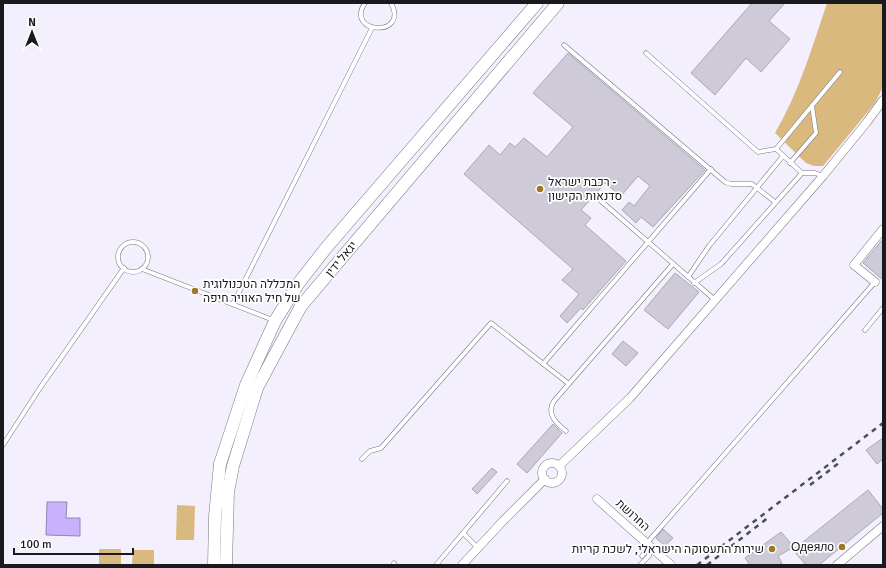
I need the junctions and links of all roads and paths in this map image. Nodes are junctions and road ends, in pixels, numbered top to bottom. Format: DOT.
graph roads {
  1 [pos="365,3"];
  2 [pos="391,3"];
  3 [pos="537,3"];
  4 [pos="558,3"];
  5 [pos="372,28"];
  6 [pos="564,44"];
  7 [pos="646,53"];
  8 [pos="840,72"];
  9 [pos="883,100"];
  10 [pos="812,106"];
  11 [pos="776,149"];
  12 [pos="783,156"];
  13 [pos="790,163"];
  14 [pos="711,169"];
  15 [pos="802,173"];
  16 [pos="823,176"];
  17 [pos="757,186"];
  18 [pos="601,200"];
  19 [pos="775,202"];
  20 [pos="883,229"];
  21 [pos="647,242"];
  22 [pos="673,264"];
  23 [pos="124,268"];
  24 [pos="142,269"];
  25 [pos="688,277"];
  26 [pos="875,282"];
  27 [pos="694,283"];
  28 [pos="716,300"];
  29 [pos="233,304"];
  30 [pos="883,308"];
  31 [pos="275,321"];
  32 [pos="865,330"];
  33 [pos="542,364"];
  34 [pos="569,384"];
  35 [pos="566,432"];
  36 [pos="3,445"];
  37 [pos="362,459"];
  38 [pos="559,466"];
  39 [pos="545,480"];
  40 [pos="507,481"];
  41 [pos="597,499"];
  42 [pos="883,526"];
  43 [pos="464,534"];
  44 [pos="649,545"];
  45 [pos="478,548"];
  46 [pos="642,556"];
  47 [pos="214,565"];
  48 [pos="226,565"];
  49 [pos="436,565"];
  50 [pos="462,565"];
  51 [pos="640,565"];
  52 [pos="672,565"];
  53 [pos="837,565"];
  1 -- 5 [label="lane"];
  2 -- 5 [label="lane"];
  3 -- 31 [label="main road, יגאל ידין"];
  4 -- 48 [label="main road, יגאל ידין"];
  5 -- 29 [label="lane"];
  6 -- 14 [label="lane"];
  7 -- 11 [label="lane"];
  8 -- 10 [label="lane"];
  9 -- 16 [label="street"];
  10 -- 11 [label="lane"];
  10 -- 13 [label="lane"];
  11 -- 12 [label="lane"];
  12 -- 13 [label="lane"];
  12 -- 17 [label="lane"];
  13 -- 15 [label="lane"];
  14 -- 17 [label="lane"];
  14 -- 21 [label="lane"];
  15 -- 16 [label="lane"];
  15 -- 19 [label="lane"];
  16 -- 28 [label="street"];
  17 -- 19 [label="lane"];
  17 -- 25 [label="lane"];
  18 -- 21 [label="lane"];
  19 -- 27 [label="lane"];
  20 -- 26 [label="street"];
  21 -- 22 [label="lane"];
  21 -- 33 [label="lane"];
  22 -- 25 [label="lane"];
  22 -- 34 [label="lane"];
  23 -- 24 [label="lane"];
  23 -- 24 [label="lane"];
  23 -- 36 [label="lane"];
  24 -- 29 [label="lane"];
  25 -- 27 [label="lane"];
  26 -- 44 [label="lane"];
  27 -- 28 [label="lane"];
  28 -- 38 [label="street"];
  29 -- 31 [label="lane"];
  30 -- 32 [label="lane"];
  31 -- 47 [label="main road, יגאל ידין"];
  33 -- 34 [label="lane"];
  33 -- 37 [label="lane"];
  34 -- 35 [label="lane"];
  38 -- 39 [label="street"];
  38 -- 39 [label="street"];
  39 -- 45 [label="street"];
  40 -- 43 [label="lane"];
  41 -- 44 [label="street, החרושת"];
  42 -- 53 [label="street"];
  43 -- 45 [label="lane"];
  43 -- 49 [label="lane"];
  44 -- 46 [label="lane"];
  44 -- 51 [label="lane"];
  44 -- 52 [label="street, החרושת"];
  45 -- 50 [label="street"];
}
